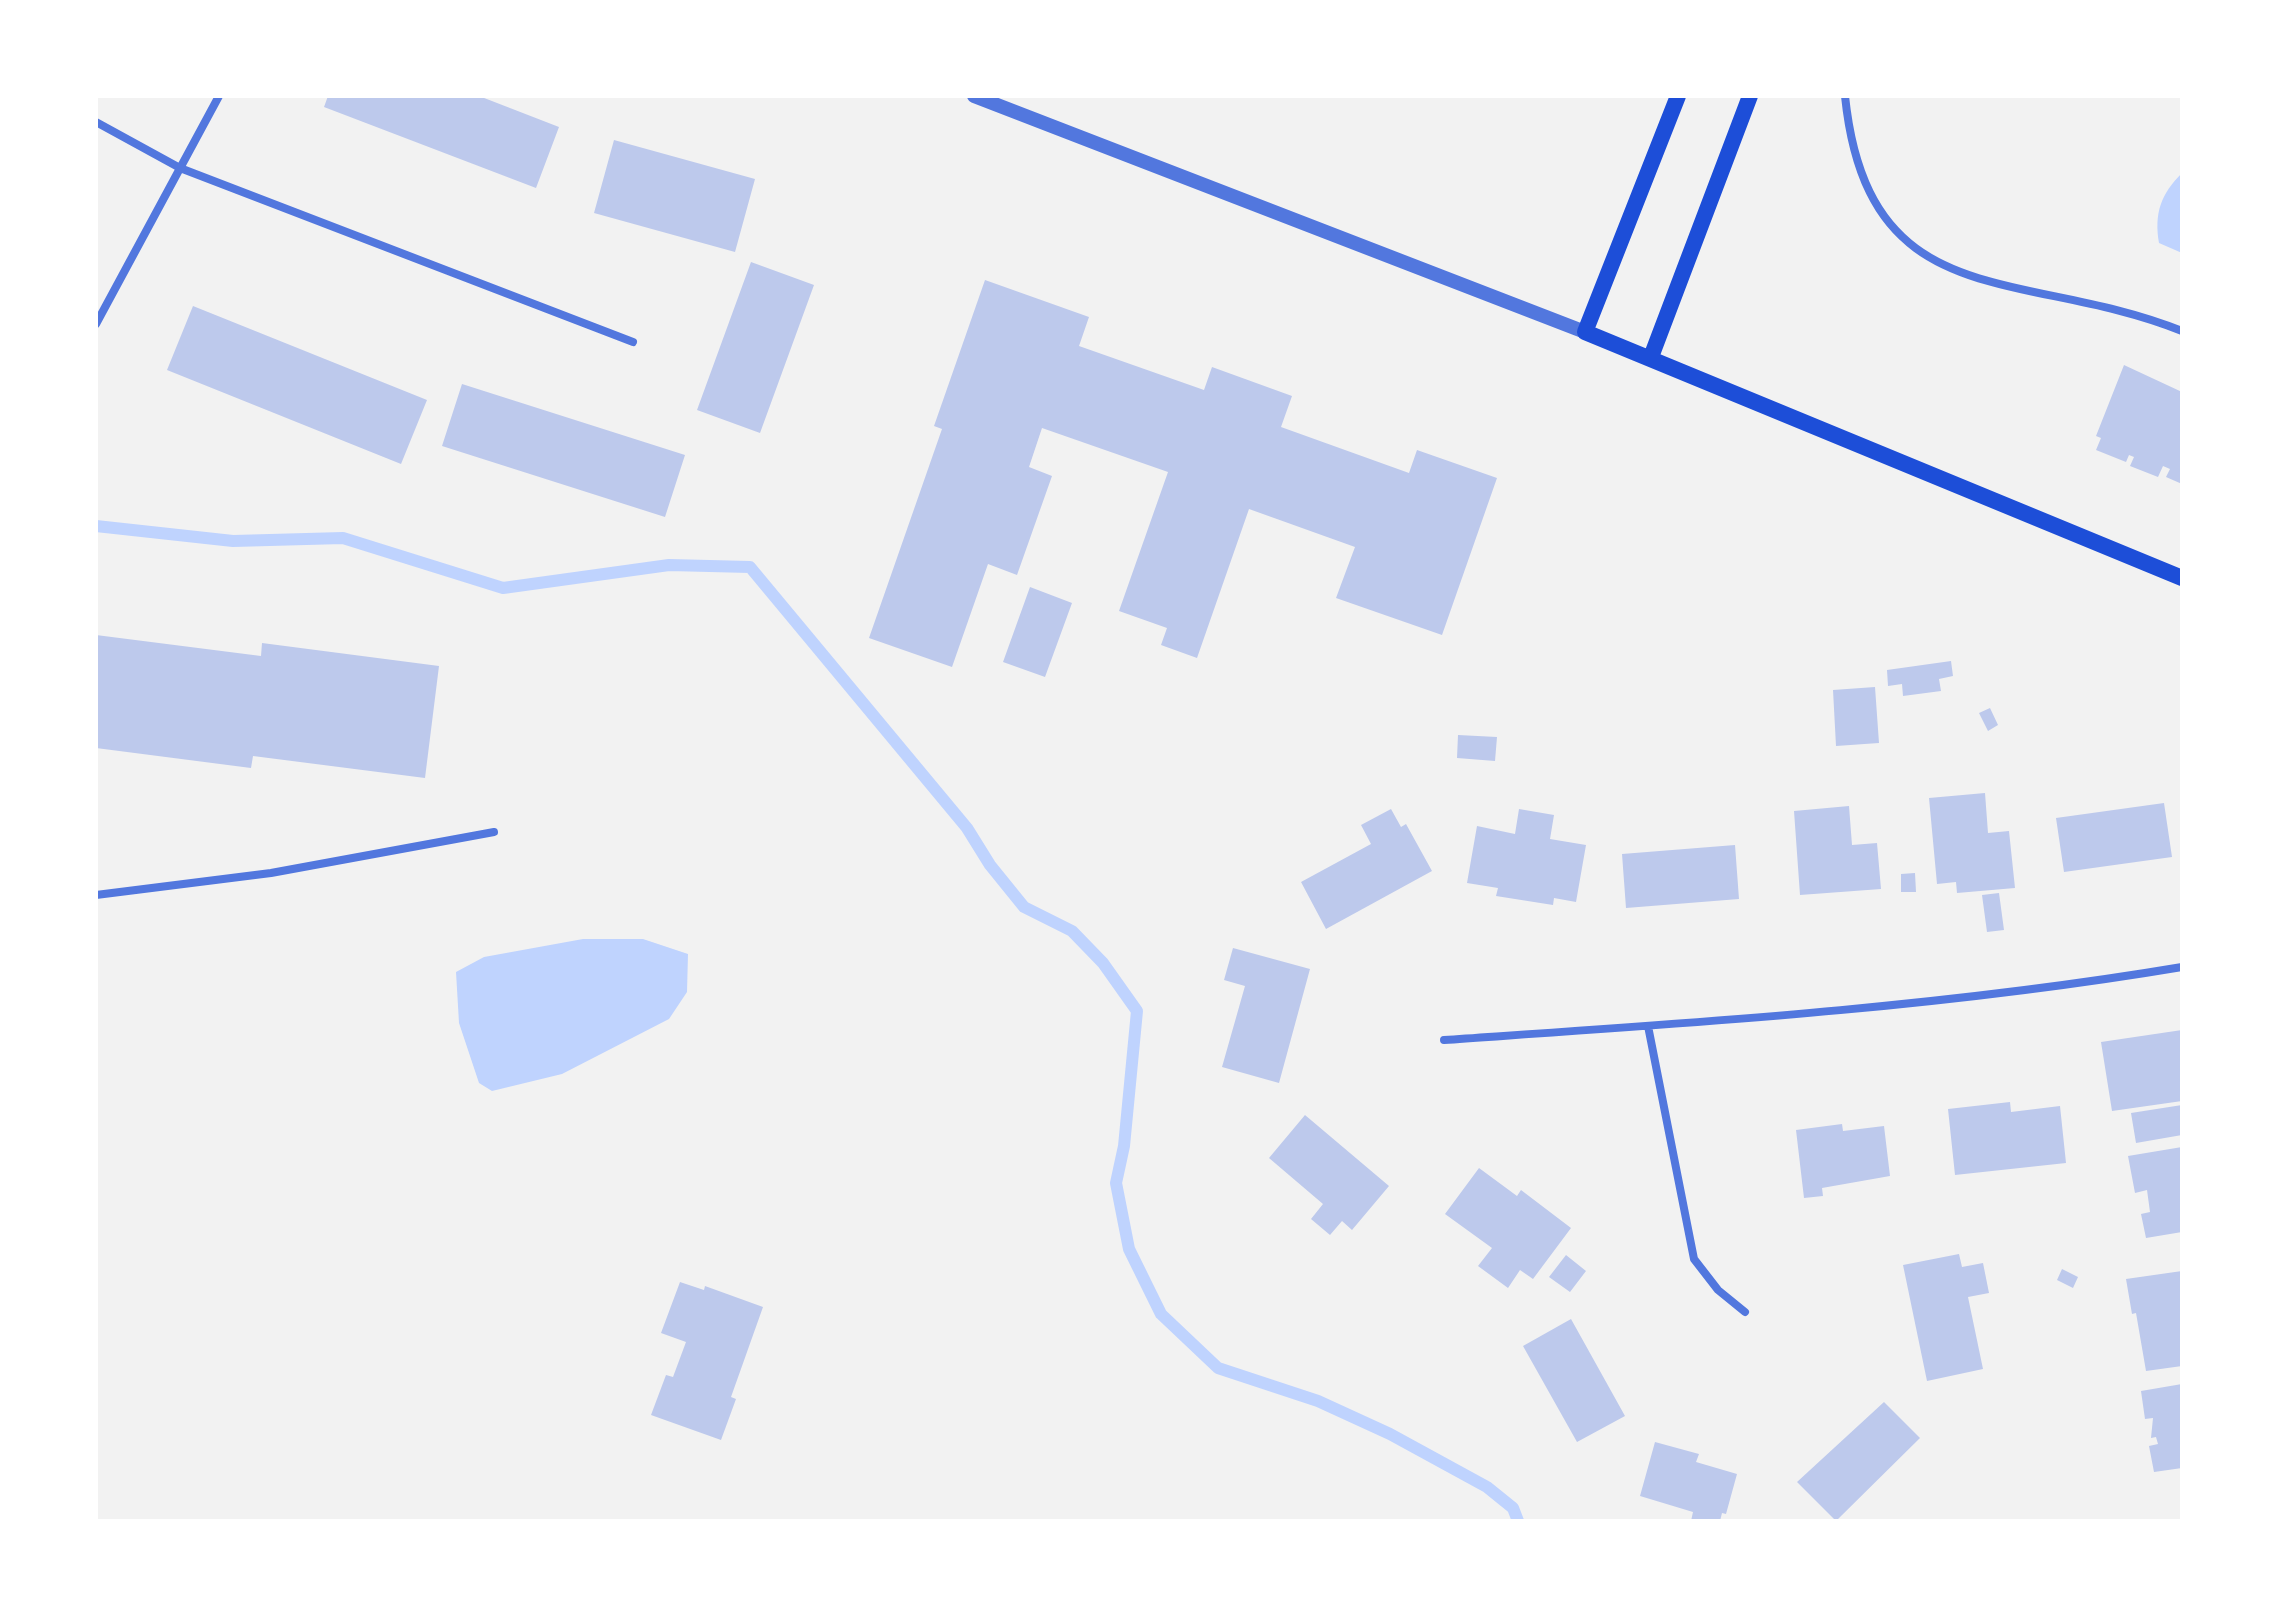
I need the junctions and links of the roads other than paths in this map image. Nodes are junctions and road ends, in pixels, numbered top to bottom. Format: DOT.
graph roads {
  1 [pos="219,96"];
  2 [pos="974,96"];
  3 [pos="1678,96"];
  4 [pos="1750,96"];
  5 [pos="1845,96"];
  6 [pos="96,122"];
  7 [pos="180,168"];
  8 [pos="96,324"];
  9 [pos="2182,331"];
  10 [pos="1585,332"];
  11 [pos="633,342"];
  12 [pos="1651,357"];
  13 [pos="2182,578"];
  14 [pos="494,832"];
  15 [pos="96,895"];
  16 [pos="2182,967"];
  17 [pos="1648,1026"];
  18 [pos="1444,1040"];
  19 [pos="1745,1312"];
  1 -- 7 [label="street"];
  2 -- 10 [label="street"];
  3 -- 10 [label="main road"];
  4 -- 12 [label="main road"];
  5 -- 9 [label="street"];
  6 -- 7 [label="street"];
  7 -- 8 [label="street"];
  7 -- 11 [label="street"];
  10 -- 12 [label="main road"];
  12 -- 13 [label="main road"];
  14 -- 15 [label="street"];
  16 -- 17 [label="street"];
  17 -- 18 [label="street"];
  17 -- 19 [label="street"];
}
